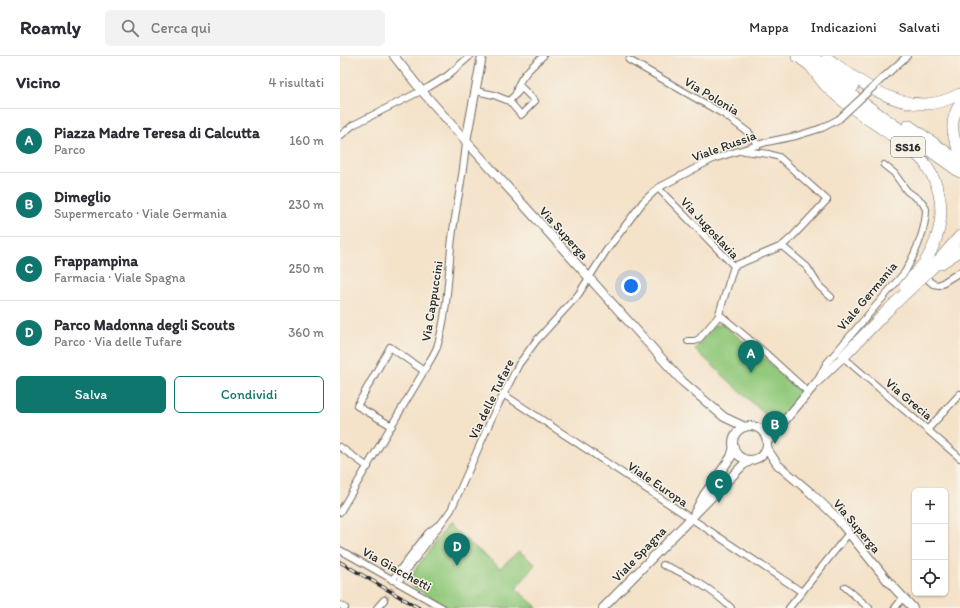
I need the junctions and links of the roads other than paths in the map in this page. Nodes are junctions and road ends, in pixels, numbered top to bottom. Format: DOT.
graph roads {
  1 [pos="394,56"];
  2 [pos="470,56"];
  3 [pos="482,56"];
  4 [pos="543,56"];
  5 [pos="797,56"];
  6 [pos="823,56"];
  7 [pos="907,56"];
  8 [pos="629,60"];
  9 [pos="811,61"];
  10 [pos="421,90"];
  11 [pos="476,91"];
  12 [pos="516,94"];
  13 [pos="960,94"];
  14 [pos="508,101"];
  15 [pos="960,104"];
  16 [pos="340,136"];
  17 [pos="466,141"];
  18 [pos="758,146"];
  19 [pos="740,151"];
  20 [pos="960,151"];
  21 [pos="960,162"];
  22 [pos="884,165"];
  23 [pos="960,172"];
  24 [pos="658,188"];
  25 [pos="960,236"];
  26 [pos="782,246"];
  27 [pos="960,252"];
  28 [pos="910,263"];
  29 [pos="928,265"];
  30 [pos="734,266"];
  31 [pos="960,272"];
  32 [pos="588,278"];
  33 [pos="831,297"];
  34 [pos="719,314"];
  35 [pos="688,341"];
  36 [pos="843,358"];
  37 [pos="424,371"];
  38 [pos="816,383"];
  39 [pos="808,392"];
  40 [pos="503,394"];
  41 [pos="960,394"];
  42 [pos="724,417"];
  43 [pos="782,423"];
  44 [pos="392,426"];
  45 [pos="745,427"];
  46 [pos="761,429"];
  47 [pos="928,429"];
  48 [pos="734,442"];
  49 [pos="767,444"];
  50 [pos="340,447"];
  51 [pos="960,458"];
  52 [pos="754,459"];
  53 [pos="778,465"];
  54 [pos="368,467"];
  55 [pos="722,468"];
  56 [pos="733,476"];
  57 [pos="340,512"];
  58 [pos="691,517"];
  59 [pos="444,521"];
  60 [pos="850,533"];
  61 [pos="340,550"];
  62 [pos="663,564"];
  63 [pos="401,578"];
  64 [pos="392,580"];
  65 [pos="845,587"];
  66 [pos="802,592"];
  67 [pos="904,598"];
  68 [pos="384,600"];
  69 [pos="340,605"];
  70 [pos="345,608"];
  71 [pos="377,608"];
  72 [pos="443,608"];
  73 [pos="603,608"];
  74 [pos="732,608"];
  75 [pos="789,608"];
  76 [pos="869,608"];
  77 [pos="895,608"];
  78 [pos="913,608"];
  1 -- 10 [label="street, Via Superga"];
  2 -- 10 [label="street"];
  3 -- 11 [label="street"];
  4 -- 12 [label="street"];
  5 -- 9 [label="highway, SS16"];
  6 -- 13 [label="highway"];
  7 -- 18 [label="street, Viale Russia, bridge"];
  8 -- 18 [label="street, Via Polonia"];
  9 -- 21 [label="highway, SS16"];
  9 -- 23 [label="highway, SS16"];
  9 -- 29 [label="highway, SS16"];
  10 -- 16 [label="street"];
  10 -- 17 [label="street, Via Superga"];
  11 -- 14 [label="street"];
  11 -- 17 [label="street"];
  12 -- 14 [label="street"];
  12 -- 14 [label="street"];
  15 -- 20 [label="highway"];
  17 -- 32 [label="street, Via Superga"];
  17 -- 37 [label="street, Via Cappuccini"];
  18 -- 19 [label="street, Viale Russia"];
  19 -- 24 [label="street, Viale Russia"];
  19 -- 26 [label="street"];
  22 -- 28 [label="street, Viale Germania"];
  24 -- 30 [label="street, Via Jugoslavia"];
  24 -- 32 [label="street, Viale Russia"];
  25 -- 29 [label="highway, SS16"];
  26 -- 30 [label="street"];
  26 -- 33 [label="street"];
  27 -- 29 [label="highway, SS16"];
  28 -- 31 [label="street"];
  28 -- 38 [label="street, Viale Germania"];
  29 -- 36 [label="highway, SS16, bridge"];
  30 -- 34 [label="street, Via Jugoslavia"];
  32 -- 40 [label="street, Via delle Tufare"];
  32 -- 42 [label="street, Via Superga"];
  34 -- 35 [label="street, Via Jugoslavia"];
  34 -- 39 [label="street"];
  36 -- 38 [label="street, Viale Germania"];
  36 -- 47 [label="street, Via Grecia"];
  37 -- 44 [label="street, Via Cappuccini"];
  37 -- 44 [label="street"];
  38 -- 39 [label="street, Viale Germania"];
  39 -- 43 [label="street, Viale Germania"];
  40 -- 58 [label="street, Viale Europa"];
  40 -- 59 [label="street, Via delle Tufare"];
  41 -- 47 [label="street"];
  42 -- 45 [label="street, Via Superga"];
  42 -- 48 [label="street, Via Superga"];
  43 -- 46 [label="street"];
  43 -- 49 [label="street, Viale Germania"];
  44 -- 54 [label="street, Via Cappuccini"];
  45 -- 46 [label="street"];
  45 -- 48 [label="street"];
  46 -- 49 [label="street"];
  47 -- 51 [label="street, Via Grecia"];
  48 -- 52 [label="street"];
  48 -- 55 [label="street, Viale Spagna"];
  49 -- 52 [label="street"];
  49 -- 53 [label="street, Via Superga"];
  50 -- 54 [label="street"];
  52 -- 53 [label="street, Via Superga"];
  52 -- 56 [label="street, Viale Spagna"];
  53 -- 60 [label="street, Via Superga"];
  54 -- 57 [label="street, Via Cappuccini"];
  55 -- 56 [label="street"];
  55 -- 58 [label="street, Viale Spagna"];
  56 -- 58 [label="street, Viale Spagna"];
  58 -- 66 [label="street, Viale Europa"];
  58 -- 73 [label="street, Viale Spagna"];
  59 -- 63 [label="street, Via delle Tufare"];
  59 -- 64 [label="street, Via delle Tufare"];
  60 -- 66 [label="street"];
  60 -- 67 [label="street, Via Superga"];
  61 -- 64 [label="street, Via Giacchetti"];
  62 -- 74 [label="street"];
  64 -- 72 [label="street, Via Giacchetti"];
  65 -- 76 [label="street"];
  66 -- 75 [label="street"];
  67 -- 77 [label="street"];
  67 -- 78 [label="street, Via Superga"];
  68 -- 71 [label="street"];
  69 -- 70 [label="street"];
}
